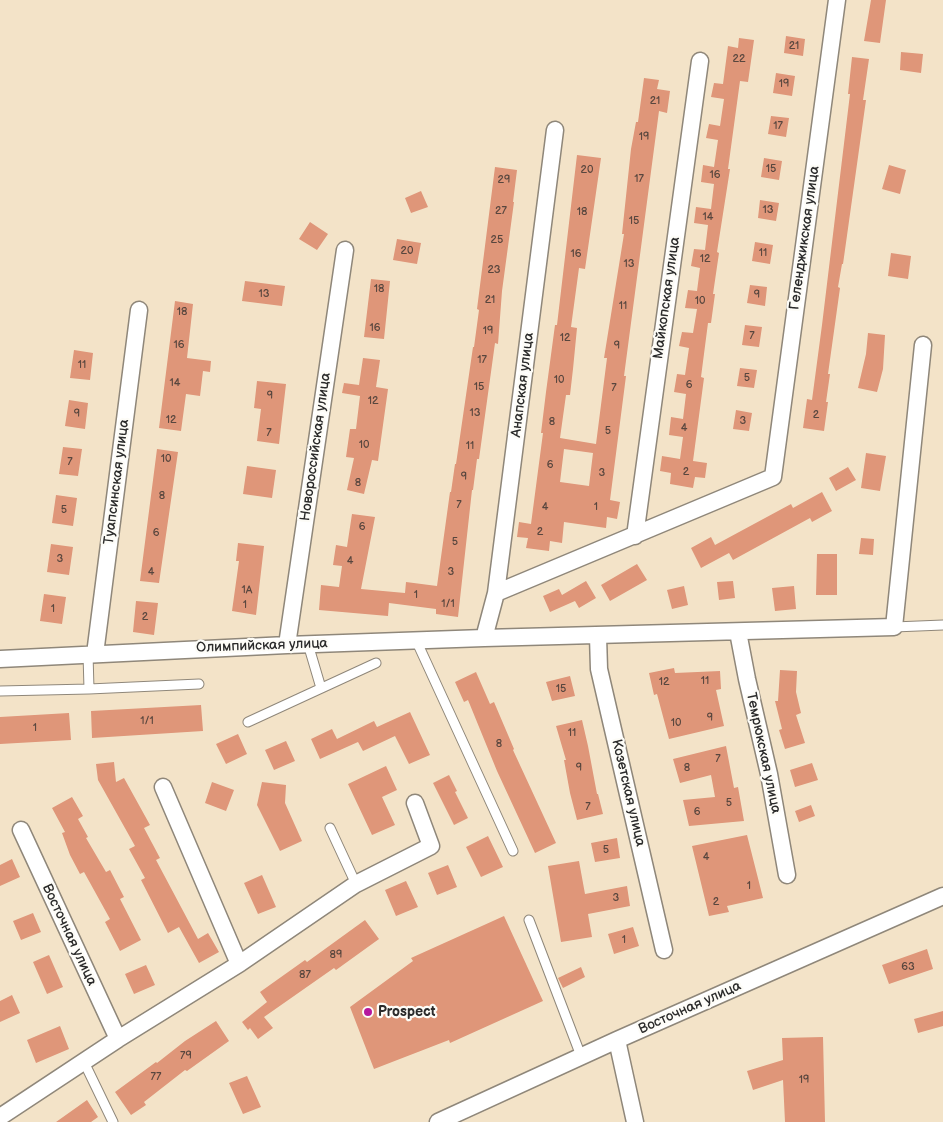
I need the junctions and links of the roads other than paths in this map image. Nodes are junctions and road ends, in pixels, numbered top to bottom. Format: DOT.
graph roads {
  1 [pos="837,0"];
  2 [pos="700,61"];
  3 [pos="555,130"];
  4 [pos="344,250"];
  5 [pos="138,310"];
  6 [pos="923,345"];
  7 [pos="635,536"];
  8 [pos="496,593"];
  9 [pos="943,625"];
  10 [pos="894,627"];
  11 [pos="738,632"];
  12 [pos="598,636"];
  13 [pos="484,638"];
  14 [pos="416,640"];
  15 [pos="308,644"];
  16 [pos="287,645"];
  17 [pos="91,654"];
  18 [pos="0,659"];
  19 [pos="376,663"];
  20 [pos="199,684"];
  21 [pos="321,688"];
  22 [pos="89,689"];
  23 [pos="0,691"];
  24 [pos="248,722"];
  25 [pos="164,787"];
  26 [pos="416,803"];
  27 [pos="330,828"];
  28 [pos="21,830"];
  29 [pos="513,851"];
  30 [pos="787,875"];
  31 [pos="356,884"];
  32 [pos="943,896"];
  33 [pos="529,920"];
  34 [pos="664,950"];
  35 [pos="239,964"];
  36 [pos="118,1040"];
  37 [pos="616,1040"];
  38 [pos="581,1056"];
  39 [pos="84,1062"];
  40 [pos="1,1113"];
  41 [pos="113,1122"];
  42 [pos="438,1122"];
  43 [pos="635,1122"];
  1 -- 7 [label="street, Геленджикская улица"];
  2 -- 7 [label="street, Майкопская улица"];
  3 -- 8 [label="street, Анапская улица"];
  4 -- 16 [label="street, Новороссийская улица"];
  5 -- 17 [label="street, Туапсинская улица"];
  6 -- 10 [label="street"];
  7 -- 8 [label="street"];
  8 -- 13 [label="street, Анапская улица"];
  9 -- 10 [label="lane"];
  10 -- 11 [label="street, Олимпийская улица"];
  11 -- 12 [label="street, Олимпийская улица"];
  11 -- 30 [label="street, Темрюкская улица"];
  12 -- 13 [label="street, Олимпийская улица"];
  12 -- 34 [label="street, Козетская улица"];
  13 -- 14 [label="street, Олимпийская улица"];
  14 -- 15 [label="street, Олимпийская улица"];
  14 -- 29 [label="lane"];
  15 -- 16 [label="street, Олимпийская улица"];
  15 -- 21 [label="lane"];
  16 -- 17 [label="street, Олимпийская улица"];
  17 -- 18 [label="street, Олимпийская улица"];
  17 -- 22 [label="lane"];
  19 -- 21 [label="lane"];
  20 -- 22 [label="lane"];
  21 -- 24 [label="lane"];
  22 -- 23 [label="lane"];
  25 -- 35 [label="street"];
  26 -- 31 [label="street"];
  27 -- 31 [label="lane"];
  28 -- 36 [label="street, Восточная улица"];
  31 -- 35 [label="street"];
  32 -- 37 [label="street, Восточная улица"];
  33 -- 38 [label="lane"];
  35 -- 36 [label="street"];
  36 -- 39 [label="street"];
  37 -- 38 [label="street, Восточная улица"];
  37 -- 43 [label="street"];
  38 -- 42 [label="street, Восточная улица"];
  39 -- 40 [label="street"];
  39 -- 41 [label="lane"];
}
